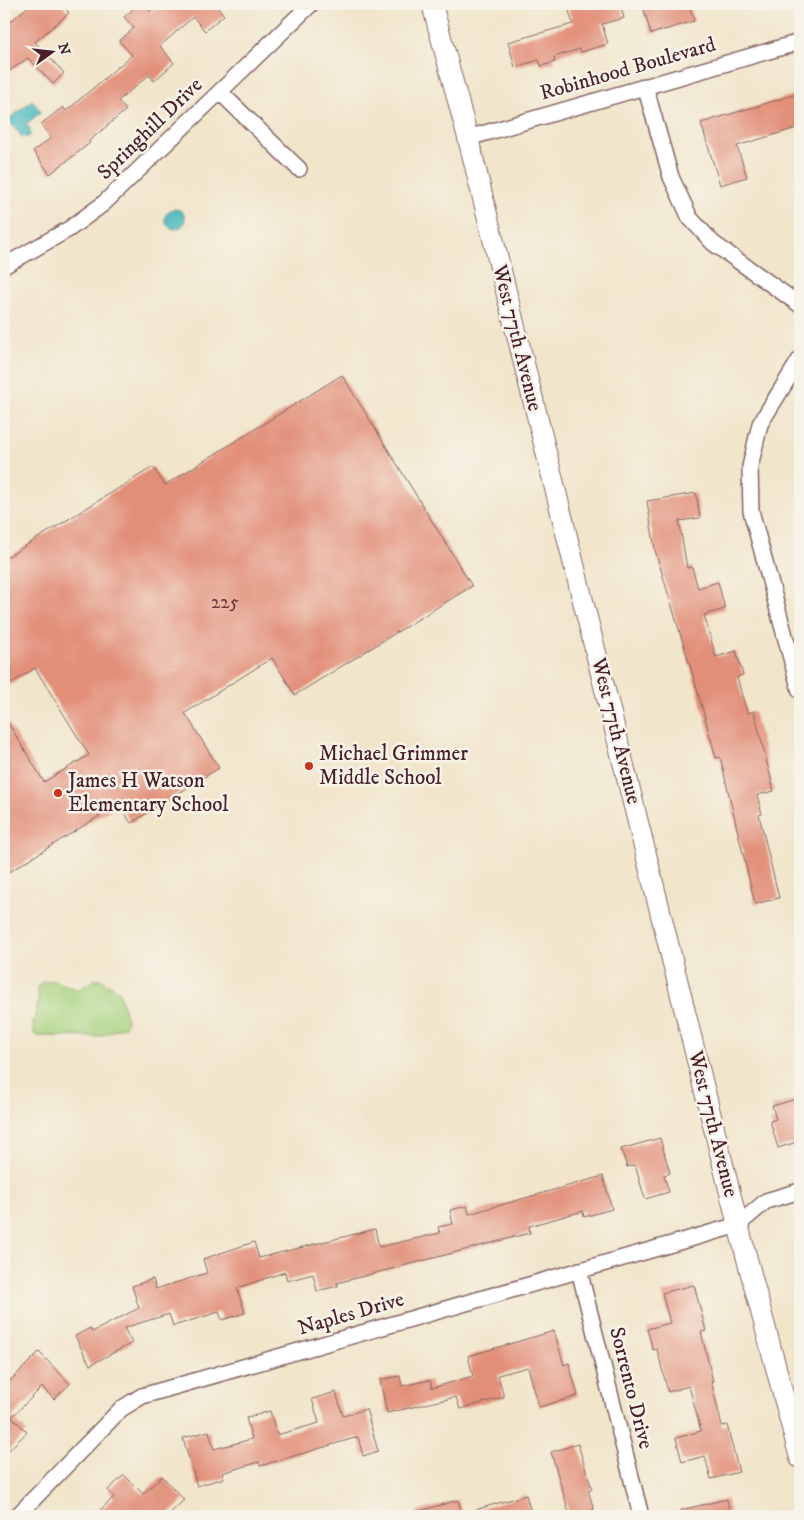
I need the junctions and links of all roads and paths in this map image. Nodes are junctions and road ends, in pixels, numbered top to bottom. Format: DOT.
graph roads {
  1 [pos="311,4"];
  2 [pos="432,4"];
  3 [pos="800,42"];
  4 [pos="645,86"];
  5 [pos="220,92"];
  6 [pos="468,138"];
  7 [pos="299,169"];
  8 [pos="4,266"];
  9 [pos="800,305"];
  10 [pos="800,359"];
  11 [pos="800,691"];
  12 [pos="800,1191"];
  13 [pos="738,1225"];
  14 [pos="579,1270"];
  15 [pos="797,1428"];
  16 [pos="800,1458"];
  17 [pos="17,1516"];
  18 [pos="642,1516"];
  1 -- 5 [label="street, Springhill Drive"];
  2 -- 6 [label="street, West 77th Avenue"];
  3 -- 4 [label="street, Robinhood Boulevard"];
  4 -- 6 [label="street, Robinhood Boulevard"];
  4 -- 9 [label="street"];
  5 -- 7 [label="street"];
  5 -- 8 [label="street, Springhill Drive"];
  6 -- 13 [label="street, West 77th Avenue"];
  10 -- 11 [label="street"];
  12 -- 13 [label="street"];
  13 -- 14 [label="street, Naples Drive"];
  13 -- 15 [label="street, West 77th Avenue"];
  14 -- 17 [label="street, Naples Drive"];
  14 -- 18 [label="street, Sorrento Drive"];
  15 -- 16 [label="street, West 77th Avenue"];
}
